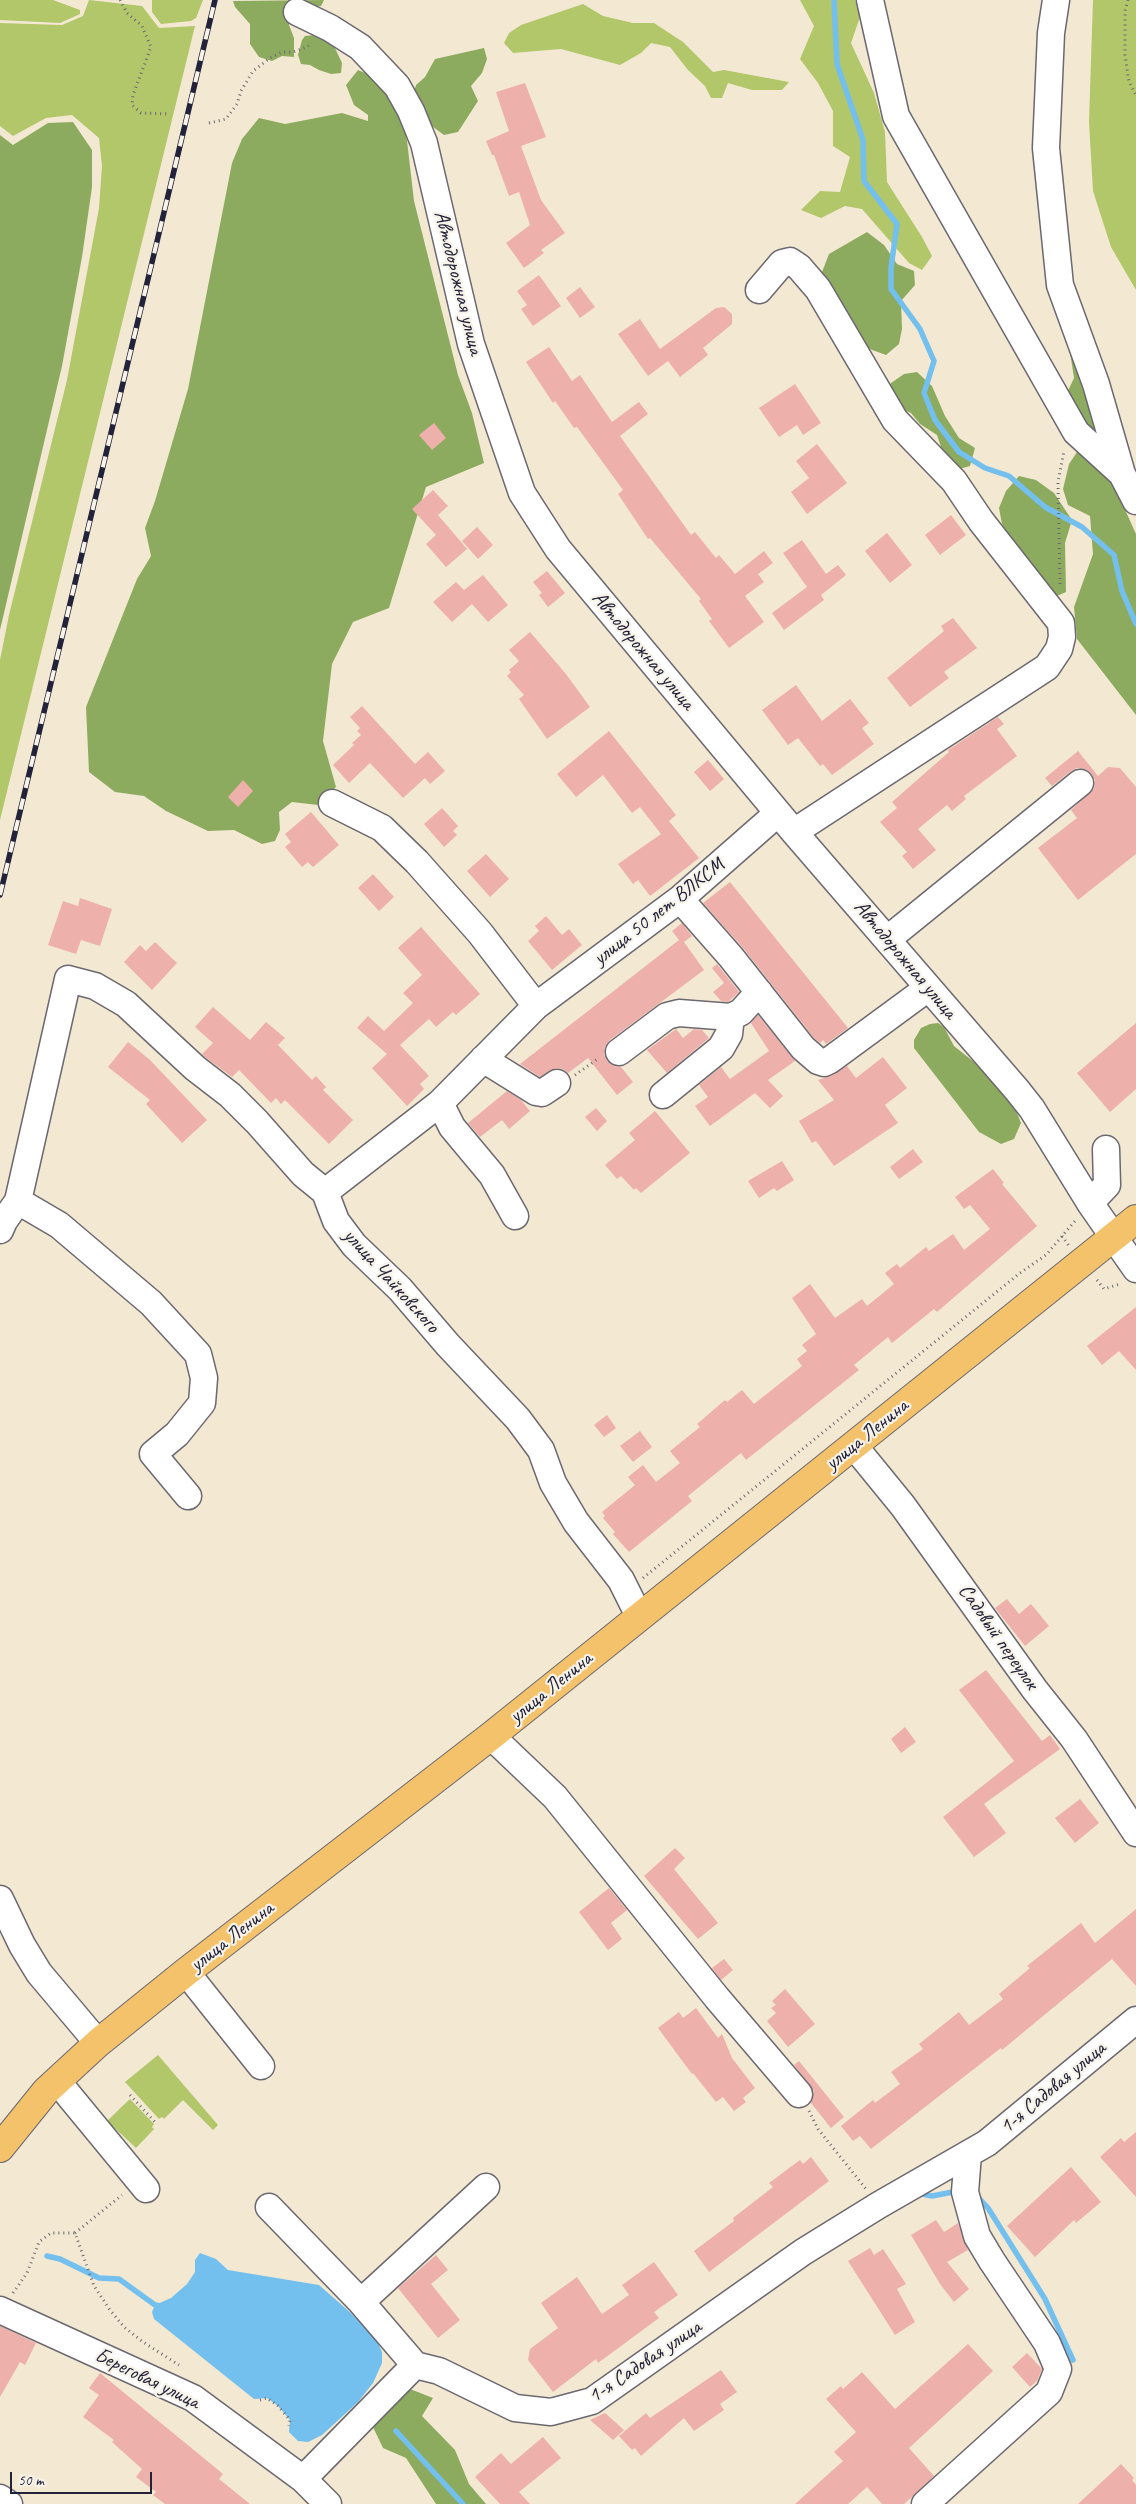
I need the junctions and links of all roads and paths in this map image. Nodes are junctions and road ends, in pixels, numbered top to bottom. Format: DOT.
graph roads {
  1 [pos="120,0"];
  2 [pos="870,0"];
  3 [pos="1056,0"];
  4 [pos="1128,0"];
  5 [pos="297,12"];
  6 [pos="330,28"];
  7 [pos="1136,95"];
  8 [pos="170,114"];
  9 [pos="209,123"];
  10 [pos="759,290"];
  11 [pos="1072,425"];
  12 [pos="1122,474"];
  13 [pos="1136,501"];
  14 [pos="1060,586"];
  15 [pos="1080,783"];
  16 [pos="332,803"];
  17 [pos="786,822"];
  18 [pos="680,899"];
  19 [pos="889,938"];
  20 [pos="928,988"];
  21 [pos="759,992"];
  22 [pos="536,1006"];
  23 [pos="731,1017"];
  24 [pos="619,1052"];
  25 [pos="483,1059"];
  26 [pos="556,1083"];
  27 [pos="663,1095"];
  28 [pos="440,1103"];
  29 [pos="1106,1149"];
  30 [pos="325,1192"];
  31 [pos="18,1201"];
  32 [pos="1090,1203"];
  33 [pos="515,1216"];
  34 [pos="1136,1219"];
  35 [pos="0,1230"];
  36 [pos="1113,1238"];
  37 [pos="1136,1269"];
  38 [pos="854,1446"];
  39 [pos="188,1496"];
  40 [pos="627,1591"];
  41 [pos="639,1616"];
  42 [pos="491,1736"];
  43 [pos="1136,1833"];
  44 [pos="0,1899"];
  45 [pos="186,1972"];
  46 [pos="1136,2020"];
  47 [pos="98,2043"];
  48 [pos="262,2066"];
  49 [pos="57,2081"];
  50 [pos="799,2094"];
  51 [pos="130,2095"];
  52 [pos="155,2122"];
  53 [pos="0,2148"];
  54 [pos="968,2154"];
  55 [pos="486,2187"];
  56 [pos="134,2192"];
  57 [pos="879,2205"];
  58 [pos="269,2207"];
  59 [pos="75,2232"];
  60 [pos="16,2290"];
  61 [pos="361,2302"];
  62 [pos="0,2310"];
  63 [pos="415,2365"];
  64 [pos="193,2398"];
  65 [pos="260,2400"];
  66 [pos="289,2426"];
  67 [pos="303,2480"];
  68 [pos="0,2498"];
  69 [pos="9,2504"];
  70 [pos="328,2504"];
  71 [pos="925,2504"];
  1 -- 8 [label="path"];
  2 -- 11 [label="street"];
  3 -- 12 [label="street"];
  4 -- 7 [label="path"];
  5 -- 6 [label="street, Автодорожная улица"];
  6 -- 9 [label="path"];
  6 -- 17 [label="street, Автодорожная улица"];
  10 -- 17 [label="street, улица 50 лет ВЛКСМ"];
  11 -- 12 [label="street"];
  11 -- 14 [label="path"];
  12 -- 13 [label="street"];
  15 -- 19 [label="street"];
  16 -- 22 [label="street"];
  17 -- 18 [label="street, улица 50 лет ВЛКСМ"];
  17 -- 19 [label="street, Автодорожная улица"];
  18 -- 21 [label="street"];
  18 -- 22 [label="street, улица 50 лет ВЛКСМ"];
  19 -- 20 [label="street, Автодорожная улица"];
  20 -- 21 [label="street"];
  20 -- 32 [label="street, Автодорожная улица"];
  21 -- 23 [label="street"];
  22 -- 25 [label="street, улица 50 лет ВЛКСМ"];
  23 -- 24 [label="street"];
  23 -- 27 [label="street"];
  24 -- 26 [label="path"];
  25 -- 26 [label="street"];
  25 -- 28 [label="street, улица 50 лет ВЛКСМ"];
  28 -- 30 [label="street, улица 50 лет ВЛКСМ"];
  28 -- 33 [label="street"];
  29 -- 32 [label="street"];
  30 -- 31 [label="street, улица Чайковского"];
  30 -- 40 [label="street, улица Чайковского"];
  31 -- 35 [label="street"];
  31 -- 39 [label="street"];
  32 -- 36 [label="street, Автодорожная улица"];
  32 -- 40 [label="path"];
  34 -- 36 [label="main road, улица Ленина"];
  36 -- 37 [label="street, Автодорожная улица"];
  36 -- 38 [label="main road, улица Ленина"];
  38 -- 41 [label="main road, улица Ленина"];
  38 -- 43 [label="street, Садовый переулок"];
  40 -- 41 [label="street, улица Чайковского"];
  41 -- 42 [label="main road, улица Ленина"];
  42 -- 45 [label="main road, улица Ленина"];
  42 -- 50 [label="street"];
  44 -- 47 [label="street"];
  45 -- 47 [label="main road, улица Ленина"];
  45 -- 48 [label="street"];
  46 -- 54 [label="street, 1-я Садовая улица"];
  47 -- 49 [label="main road, улица Ленина"];
  49 -- 53 [label="main road, улица Ленина"];
  49 -- 56 [label="street"];
  50 -- 57 [label="path"];
  51 -- 52 [label="path"];
  54 -- 57 [label="street, 1-я Садовая улица"];
  54 -- 71 [label="street"];
  55 -- 61 [label="street"];
  56 -- 59 [label="path"];
  57 -- 63 [label="street, 1-я Садовая улица"];
  58 -- 61 [label="street"];
  59 -- 60 [label="path"];
  59 -- 64 [label="path"];
  61 -- 63 [label="street"];
  62 -- 64 [label="street, Береговая улица"];
  63 -- 67 [label="street"];
  64 -- 67 [label="street, Береговая улица"];
  65 -- 66 [label="path"];
  67 -- 70 [label="street, Береговая улица"];
  68 -- 69 [label="street"];
}
